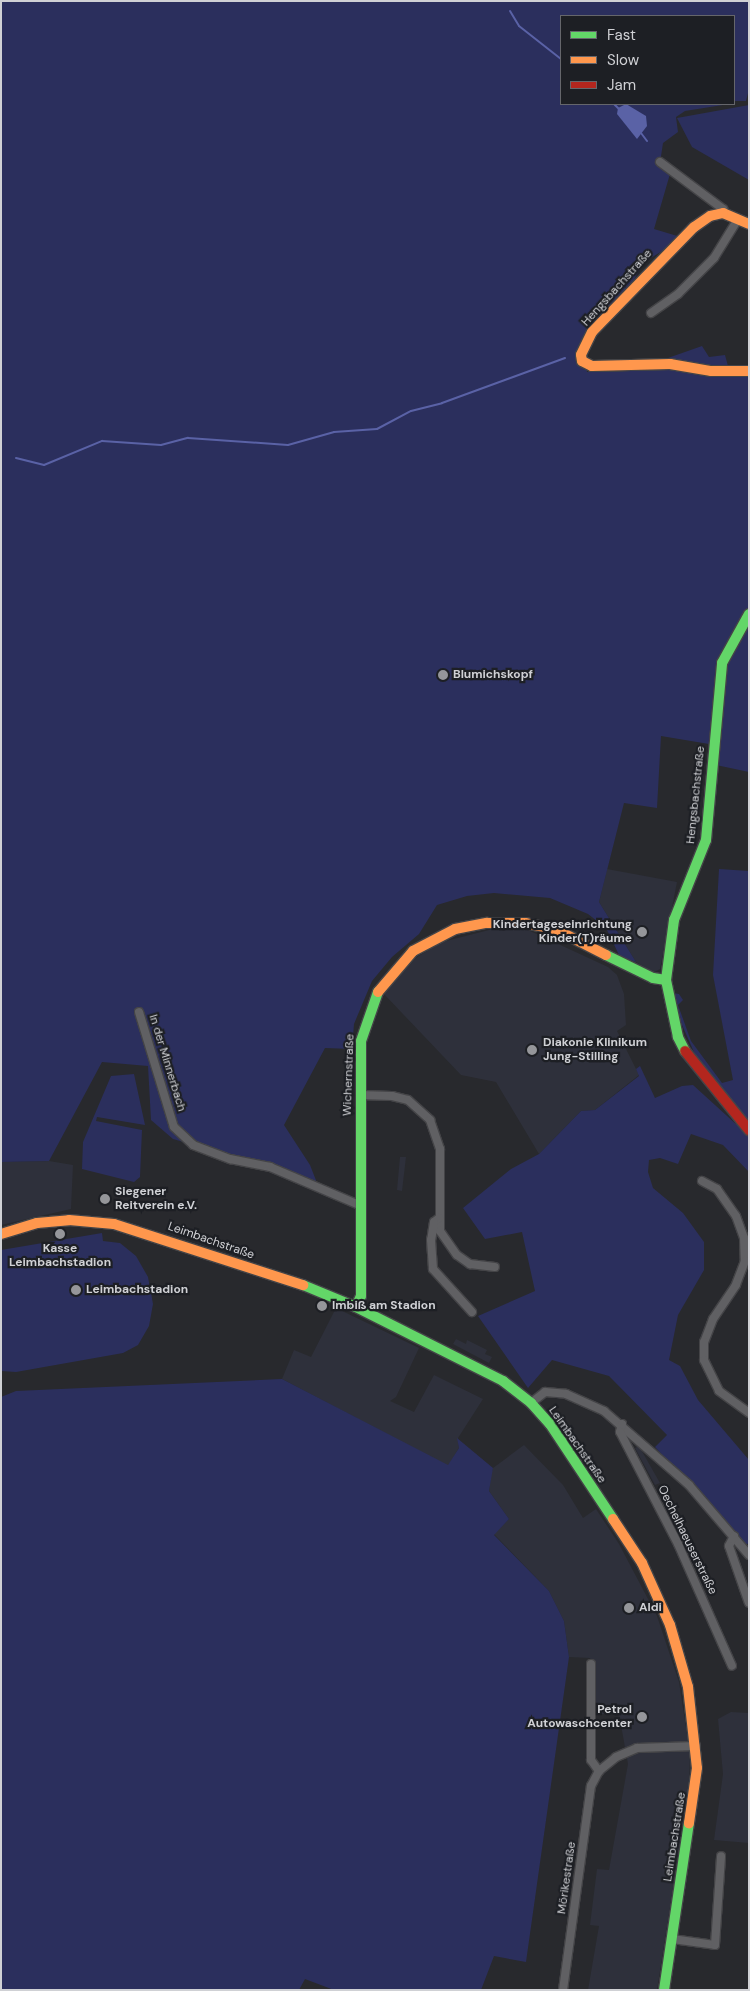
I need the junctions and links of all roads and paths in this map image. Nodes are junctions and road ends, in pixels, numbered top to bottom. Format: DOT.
graph roads {
  1 [pos="660,162"];
  2 [pos="723,213"];
  3 [pos="738,219"];
  4 [pos="749,224"];
  5 [pos="651,313"];
  6 [pos="749,370"];
  7 [pos="749,614"];
  8 [pos="666,980"];
  9 [pos="139,1012"];
  10 [pos="360,1095"];
  11 [pos="749,1130"];
  12 [pos="702,1181"];
  13 [pos="359,1205"];
  14 [pos="439,1218"];
  15 [pos="1,1234"];
  16 [pos="495,1267"];
  17 [pos="356,1307"];
  18 [pos="472,1312"];
  19 [pos="531,1402"];
  20 [pos="749,1412"];
  21 [pos="622,1424"];
  22 [pos="734,1536"];
  23 [pos="749,1556"];
  24 [pos="749,1603"];
  25 [pos="591,1664"];
  26 [pos="732,1666"];
  27 [pos="696,1746"];
  28 [pos="599,1771"];
  29 [pos="721,1856"];
  30 [pos="672,1939"];
  31 [pos="563,1990"];
  32 [pos="664,1990"];
  1 -- 2 [label="street"];
  2 -- 3 [label="street"];
  2 -- 6 [label="street, Hengsbachstraße"];
  3 -- 4 [label="street"];
  3 -- 5 [label="street"];
  7 -- 8 [label="street, Hengsbachstraße"];
  8 -- 10 [label="street, Wichernstraße"];
  8 -- 11 [label="street, Hengsbachstraße"];
  9 -- 13 [label="street, In der Minnerbach"];
  10 -- 13 [label="street, Wichernstraße"];
  10 -- 14 [label="street"];
  12 -- 20 [label="street"];
  13 -- 17 [label="street, Wichernstraße"];
  14 -- 16 [label="street"];
  14 -- 18 [label="street"];
  15 -- 17 [label="street, Leimbachstraße"];
  17 -- 19 [label="street, Leimbachstraße"];
  19 -- 21 [label="street"];
  19 -- 27 [label="street, Leimbachstraße"];
  21 -- 22 [label="street"];
  21 -- 26 [label="street, Oechelhaeuserstraße"];
  22 -- 23 [label="street"];
  22 -- 24 [label="street"];
  25 -- 28 [label="street"];
  27 -- 28 [label="street"];
  27 -- 30 [label="street, Leimbachstraße"];
  28 -- 31 [label="street, Mörikestraße"];
  29 -- 30 [label="street"];
  30 -- 32 [label="street, Leimbachstraße"];
}
